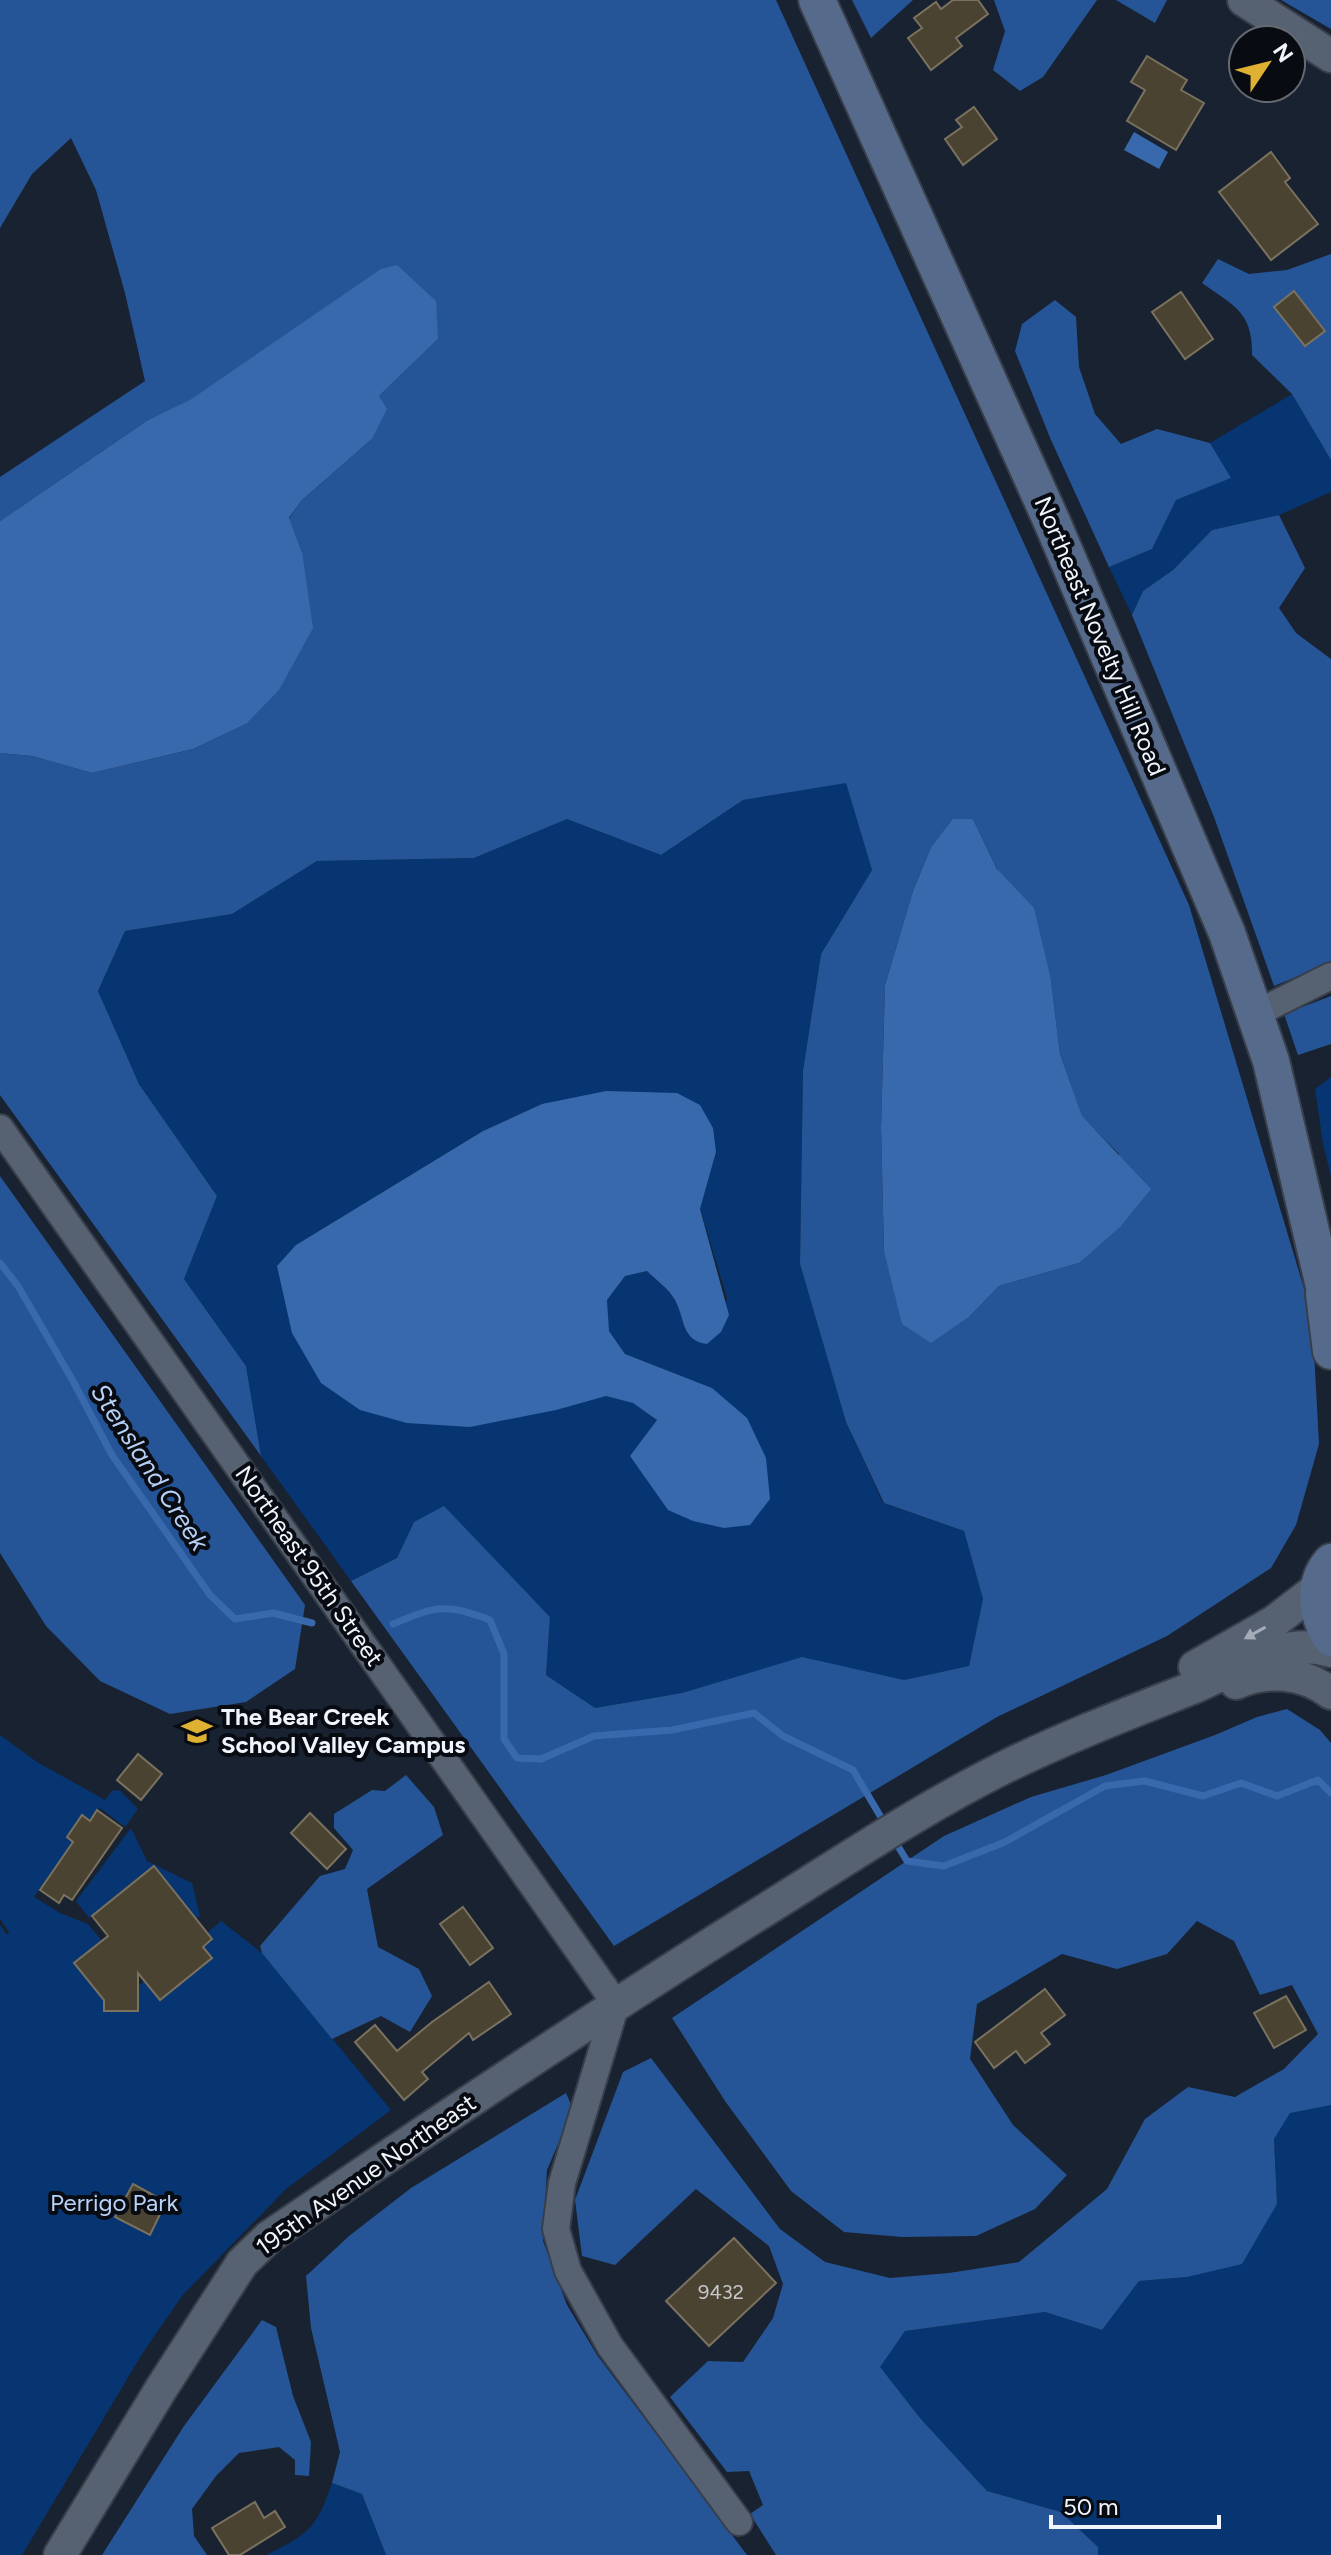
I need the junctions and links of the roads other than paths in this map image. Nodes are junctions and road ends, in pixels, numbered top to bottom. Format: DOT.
graph roads {
  1 [pos="817,0"];
  2 [pos="1244,0"];
  3 [pos="1331,56"];
  4 [pos="1331,976"];
  5 [pos="1255,1014"];
  6 [pos="0,1128"];
  7 [pos="1327,1305"];
  8 [pos="1331,1351"];
  9 [pos="1325,1575"];
  10 [pos="1331,1638"];
  11 [pos="1331,1651"];
  12 [pos="1331,1693"];
  13 [pos="1073,1735"];
  14 [pos="616,2004"];
  15 [pos="739,2522"];
  16 [pos="60,2555"];
  1 -- 5 [label="main road, Northeast Novelty Hill Road"];
  2 -- 3 [label="street"];
  4 -- 5 [label="street"];
  5 -- 7 [label="main road, Northeast Novelty Hill Road"];
  6 -- 14 [label="street, Northeast 95th Street"];
  7 -- 8 [label="main road, Northeast Novelty Hill Road"];
  9 -- 10 [label="main road"];
  9 -- 13 [label="street, one-way"];
  11 -- 13 [label="street"];
  12 -- 13 [label="street"];
  13 -- 14 [label="street, 195th Avenue Northeast"];
  14 -- 15 [label="street"];
  14 -- 16 [label="street, 195th Avenue Northeast"];
}
